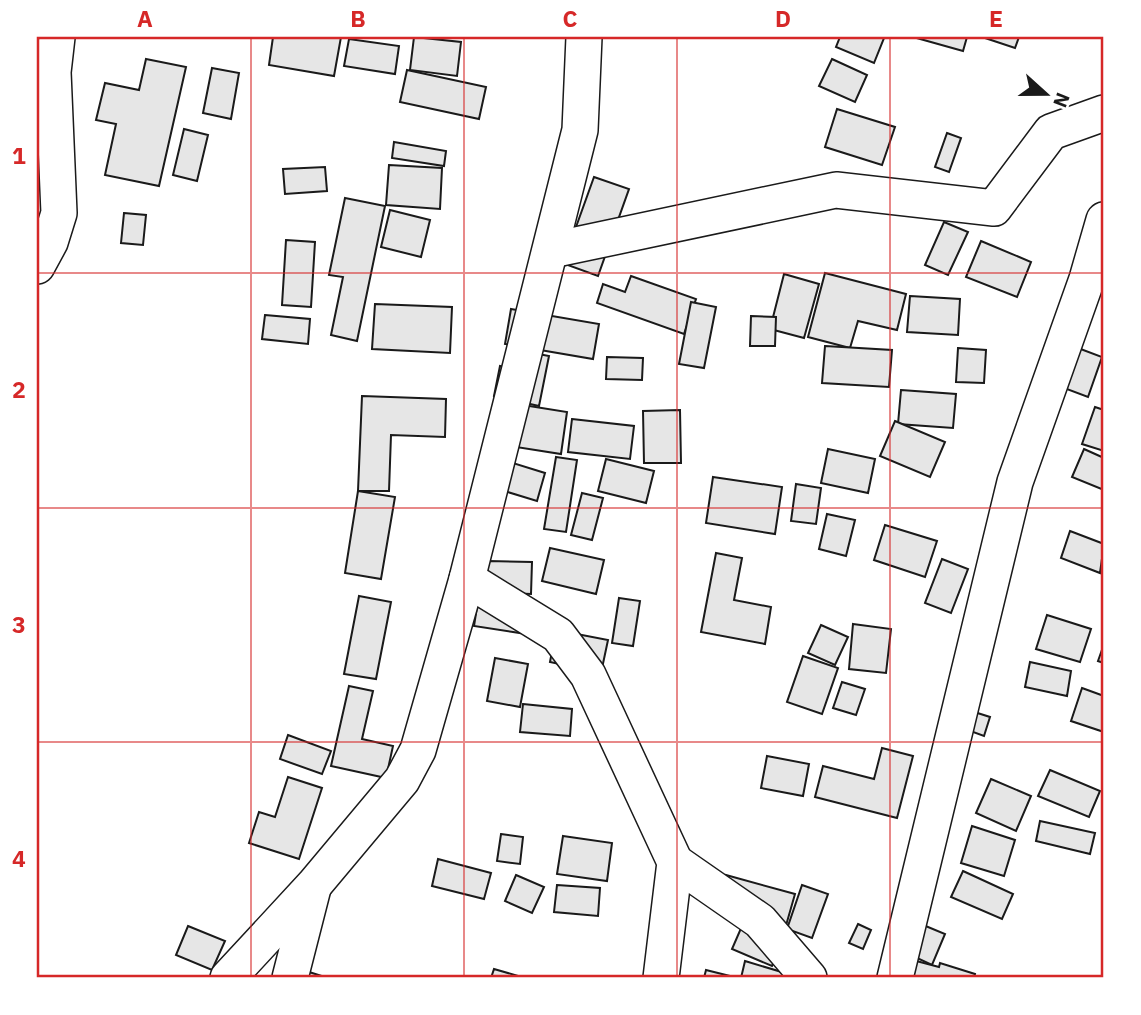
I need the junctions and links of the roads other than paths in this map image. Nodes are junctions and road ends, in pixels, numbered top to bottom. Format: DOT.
graph roads {
  1 [pos="57,37"];
  2 [pos="584,37"];
  3 [pos="1104,113"];
  4 [pos="1104,220"];
  5 [pos="552,250"];
  6 [pos="37,266"];
  7 [pos="467,579"];
  8 [pos="675,862"];
  9 [pos="314,885"];
  10 [pos="228,978"];
  11 [pos="290,978"];
  12 [pos="661,978"];
  13 [pos="809,978"];
  14 [pos="895,978"];
  1 -- 6 [label="street"];
  2 -- 5 [label="street"];
  3 -- 5 [label="street"];
  4 -- 14 [label="street"];
  5 -- 7 [label="street"];
  7 -- 8 [label="street"];
  7 -- 9 [label="street"];
  8 -- 12 [label="street"];
  8 -- 13 [label="street"];
  9 -- 10 [label="street"];
  9 -- 11 [label="street"];
}
